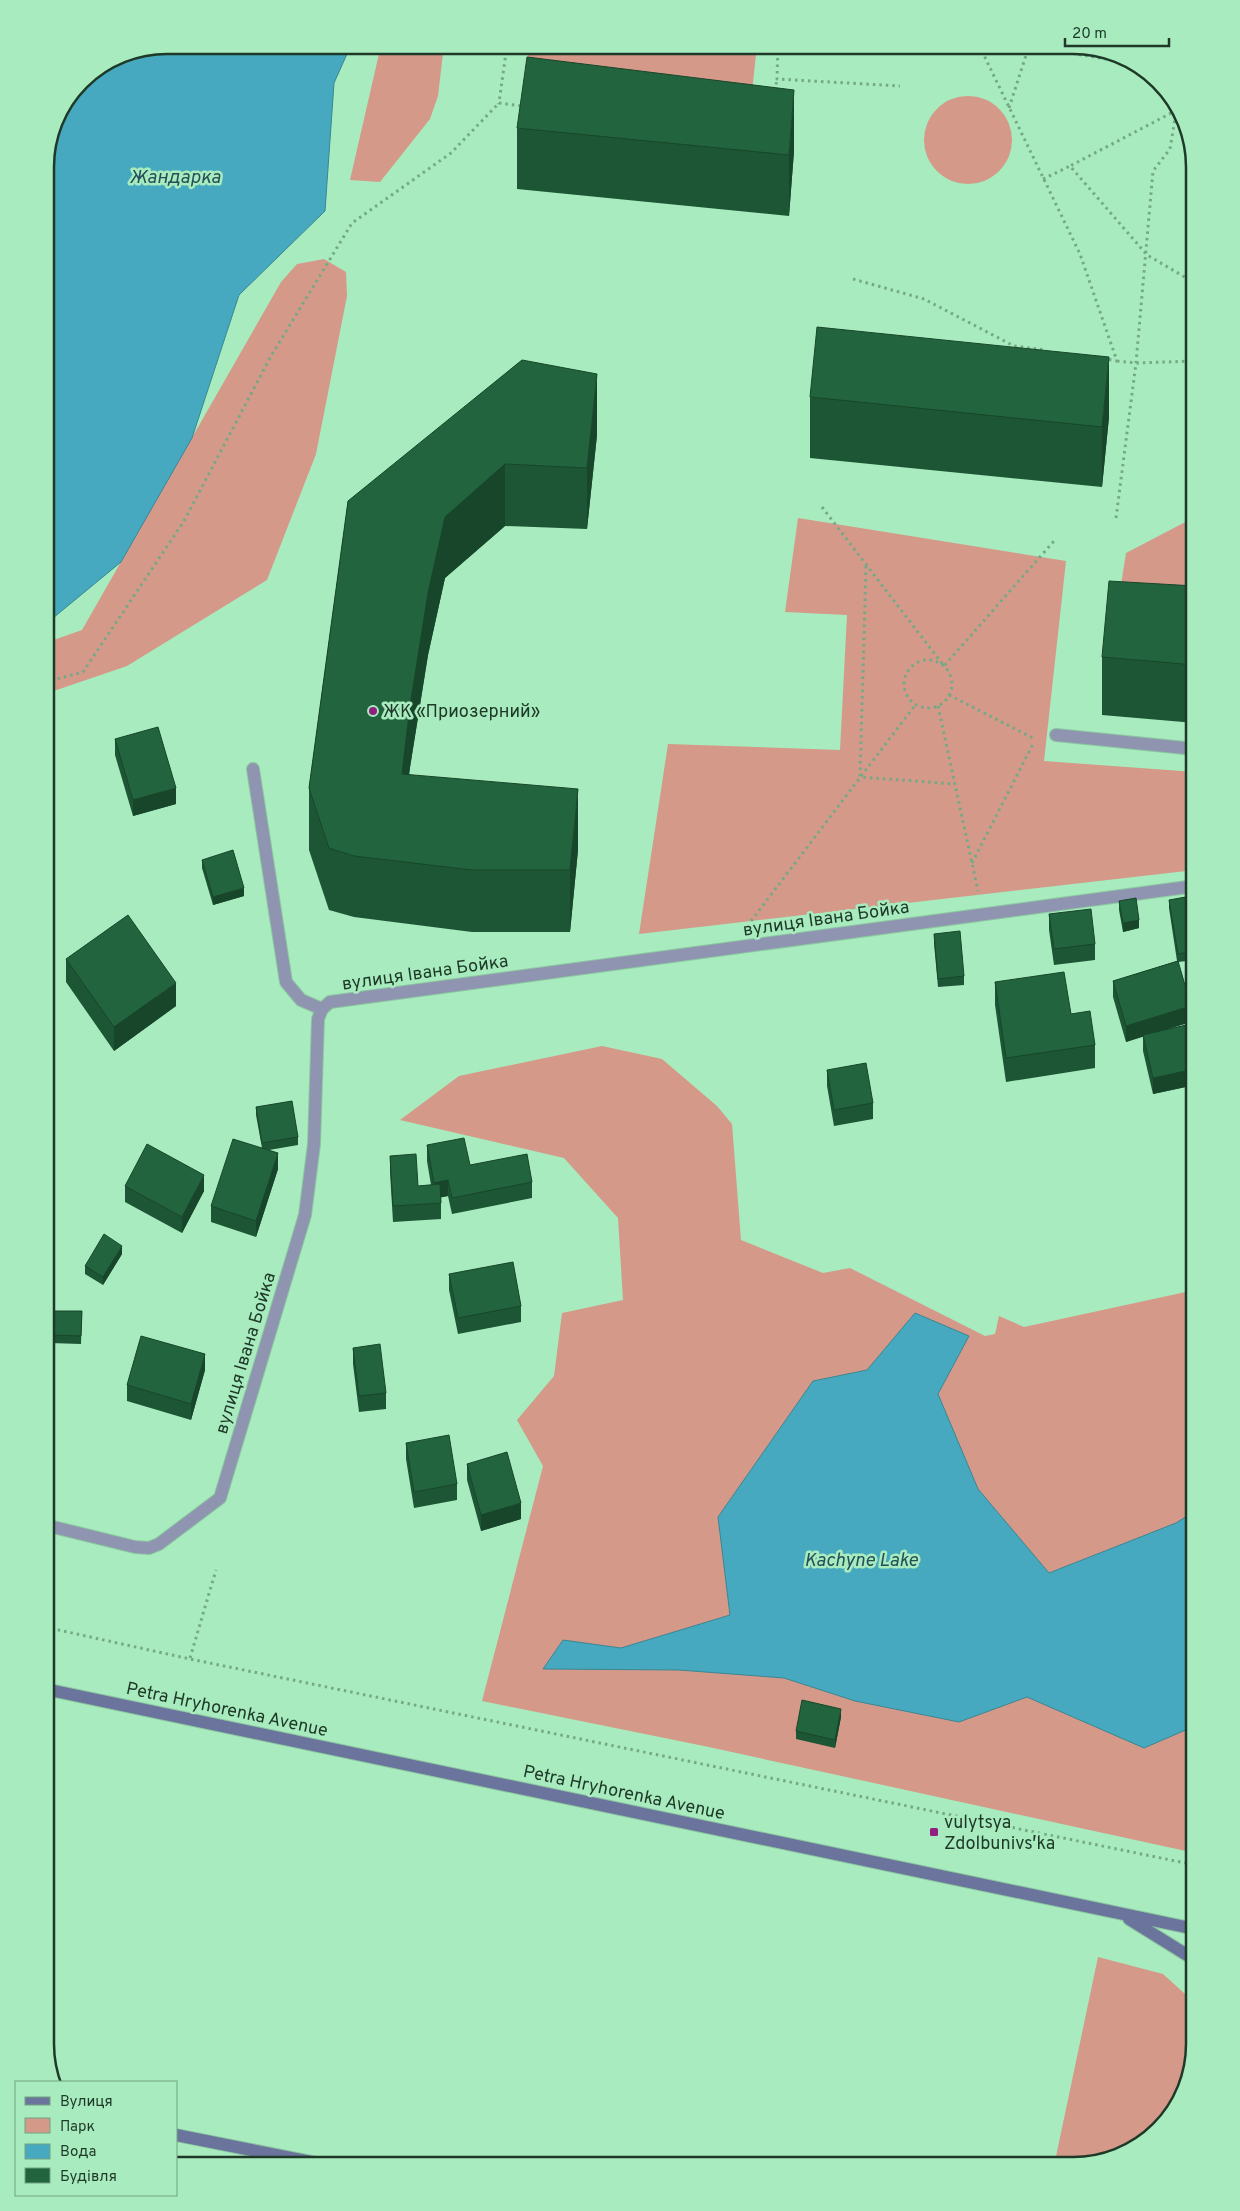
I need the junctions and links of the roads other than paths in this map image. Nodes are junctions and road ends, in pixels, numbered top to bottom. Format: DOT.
graph roads {
  1 [pos="1056,735"];
  2 [pos="1186,748"];
  3 [pos="253,769"];
  4 [pos="1186,887"];
  5 [pos="322,1009"];
  6 [pos="54,1527"];
  7 [pos="54,1692"];
  8 [pos="1121,1914"];
  9 [pos="1186,1927"];
  10 [pos="1186,1954"];
  11 [pos="178,2135"];
  12 [pos="287,2157"];
  1 -- 2 [label="street"];
  3 -- 5 [label="street"];
  4 -- 5 [label="street, вулиця Івана Бойка"];
  5 -- 6 [label="street, вулиця Івана Бойка"];
  7 -- 8 [label="main road, Petra Hryhorenka Avenue"];
  8 -- 9 [label="main road, Petra Hryhorenka Avenue"];
  8 -- 10 [label="main road"];
  11 -- 12 [label="main road"];
}
